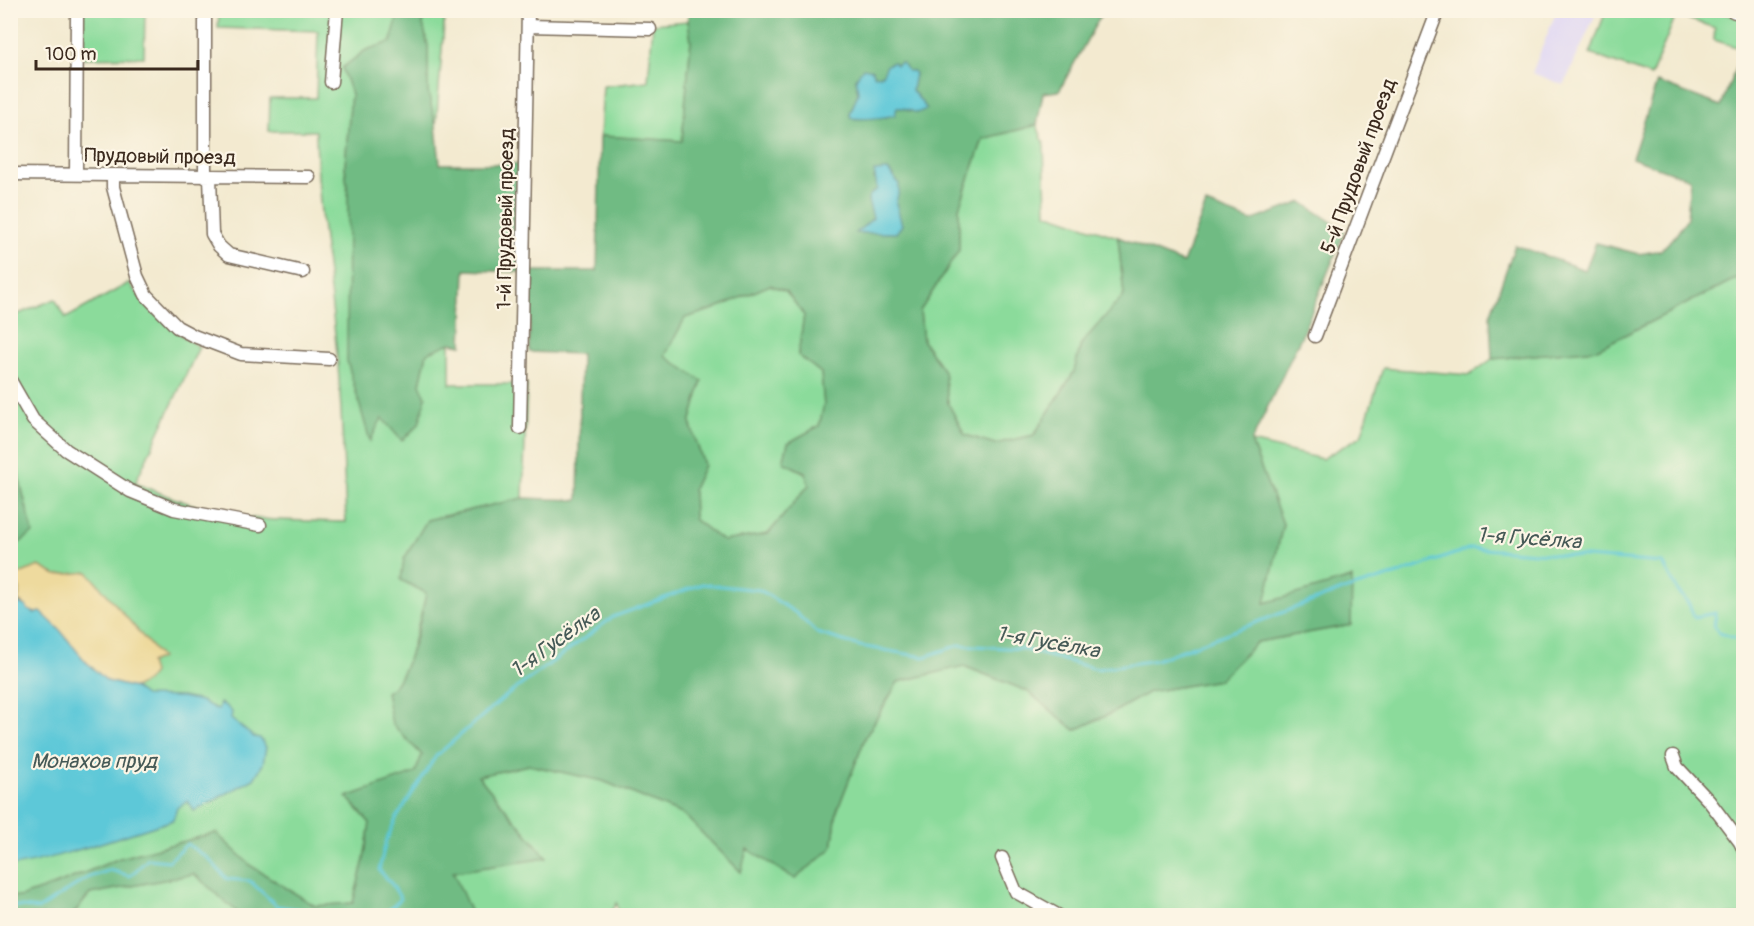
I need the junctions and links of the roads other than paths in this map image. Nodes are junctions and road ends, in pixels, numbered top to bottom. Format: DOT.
graph roads {
  1 [pos="77,10"];
  2 [pos="206,10"];
  3 [pos="337,10"];
  4 [pos="528,10"];
  5 [pos="1438,10"];
  6 [pos="1734,10"];
  7 [pos="1743,14"];
  8 [pos="528,26"];
  9 [pos="650,29"];
  10 [pos="331,82"];
  11 [pos="10,174"];
  12 [pos="76,174"];
  13 [pos="113,175"];
  14 [pos="208,177"];
  15 [pos="309,177"];
  16 [pos="303,272"];
  17 [pos="1315,336"];
  18 [pos="329,359"];
  19 [pos="10,380"];
  20 [pos="520,428"];
  21 [pos="260,525"];
  22 [pos="1673,756"];
  23 [pos="1743,850"];
  24 [pos="1002,858"];
  25 [pos="1059,915"];
  1 -- 12 [label="street"];
  2 -- 14 [label="street"];
  3 -- 10 [label="street"];
  4 -- 8 [label="street, 1-й Прудовый проезд"];
  5 -- 17 [label="street, 5-й Прудовый проезд"];
  6 -- 7 [label="street"];
  8 -- 9 [label="street"];
  8 -- 20 [label="street, 1-й Прудовый проезд"];
  11 -- 12 [label="street, Прудовый проезд"];
  12 -- 13 [label="street, Прудовый проезд"];
  13 -- 14 [label="street, Прудовый проезд"];
  13 -- 18 [label="street"];
  14 -- 15 [label="street, Прудовый проезд"];
  14 -- 16 [label="street"];
  19 -- 21 [label="street"];
  22 -- 23 [label="street"];
  24 -- 25 [label="street"];
}
